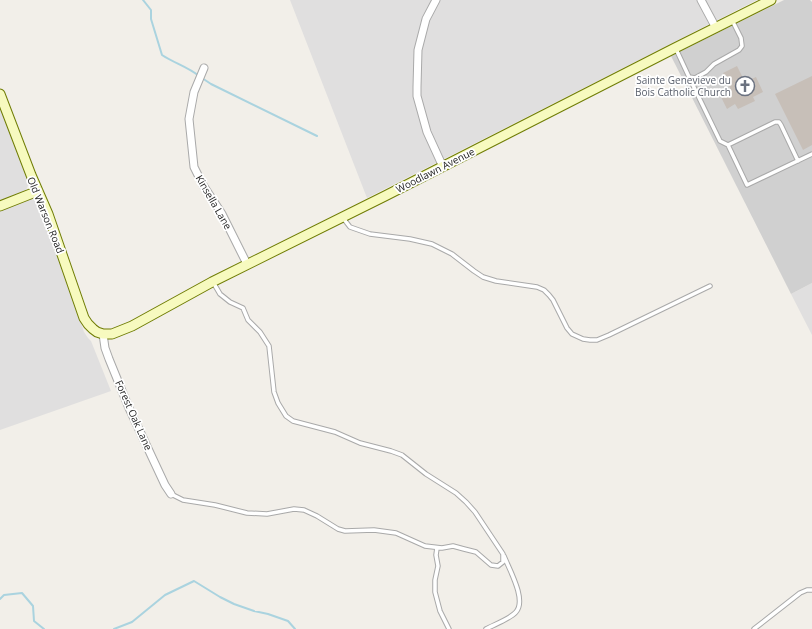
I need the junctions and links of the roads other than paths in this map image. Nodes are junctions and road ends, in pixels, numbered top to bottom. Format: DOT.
graph roads {
  1 [pos="436,0"];
  2 [pos="701,0"];
  3 [pos="771,0"];
  4 [pos="732,19"];
  5 [pos="716,28"];
  6 [pos="676,48"];
  7 [pos="204,68"];
  8 [pos="689,77"];
  9 [pos="0,94"];
  10 [pos="728,145"];
  11 [pos="812,154"];
  12 [pos="798,161"];
  13 [pos="443,167"];
  14 [pos="38,191"];
  15 [pos="0,206"];
  16 [pos="343,217"];
  17 [pos="247,264"];
  18 [pos="212,282"];
  19 [pos="710,286"];
  20 [pos="100,333"];
  21 [pos="171,494"];
  22 [pos="437,548"];
  23 [pos="503,554"];
  24 [pos="812,590"];
  25 [pos="449,629"];
  26 [pos="486,629"];
  27 [pos="754,629"];
  1 -- 13 [label="street"];
  2 -- 5 [label="street"];
  3 -- 4 [label="street, Woodlawn Avenue"];
  4 -- 5 [label="street, Woodlawn Avenue"];
  4 -- 8 [label="lane"];
  5 -- 6 [label="street, Woodlawn Avenue"];
  6 -- 8 [label="lane"];
  6 -- 13 [label="street, Woodlawn Avenue"];
  7 -- 17 [label="street, Kinsella Lane"];
  8 -- 10 [label="lane"];
  9 -- 14 [label="street, Old Warson Road"];
  10 -- 12 [label="lane"];
  10 -- 12 [label="lane"];
  11 -- 12 [label="lane"];
  13 -- 16 [label="street, Woodlawn Avenue"];
  14 -- 15 [label="street"];
  14 -- 20 [label="street, Old Warson Road"];
  16 -- 17 [label="street, Woodlawn Avenue"];
  16 -- 19 [label="lane"];
  17 -- 18 [label="street, Woodlawn Avenue"];
  18 -- 20 [label="street, Woodlawn Avenue"];
  18 -- 23 [label="lane"];
  20 -- 21 [label="street, Forest Oak Lane"];
  21 -- 22 [label="lane"];
  22 -- 23 [label="lane"];
  22 -- 25 [label="lane"];
  23 -- 26 [label="lane"];
  24 -- 27 [label="lane"];
}
